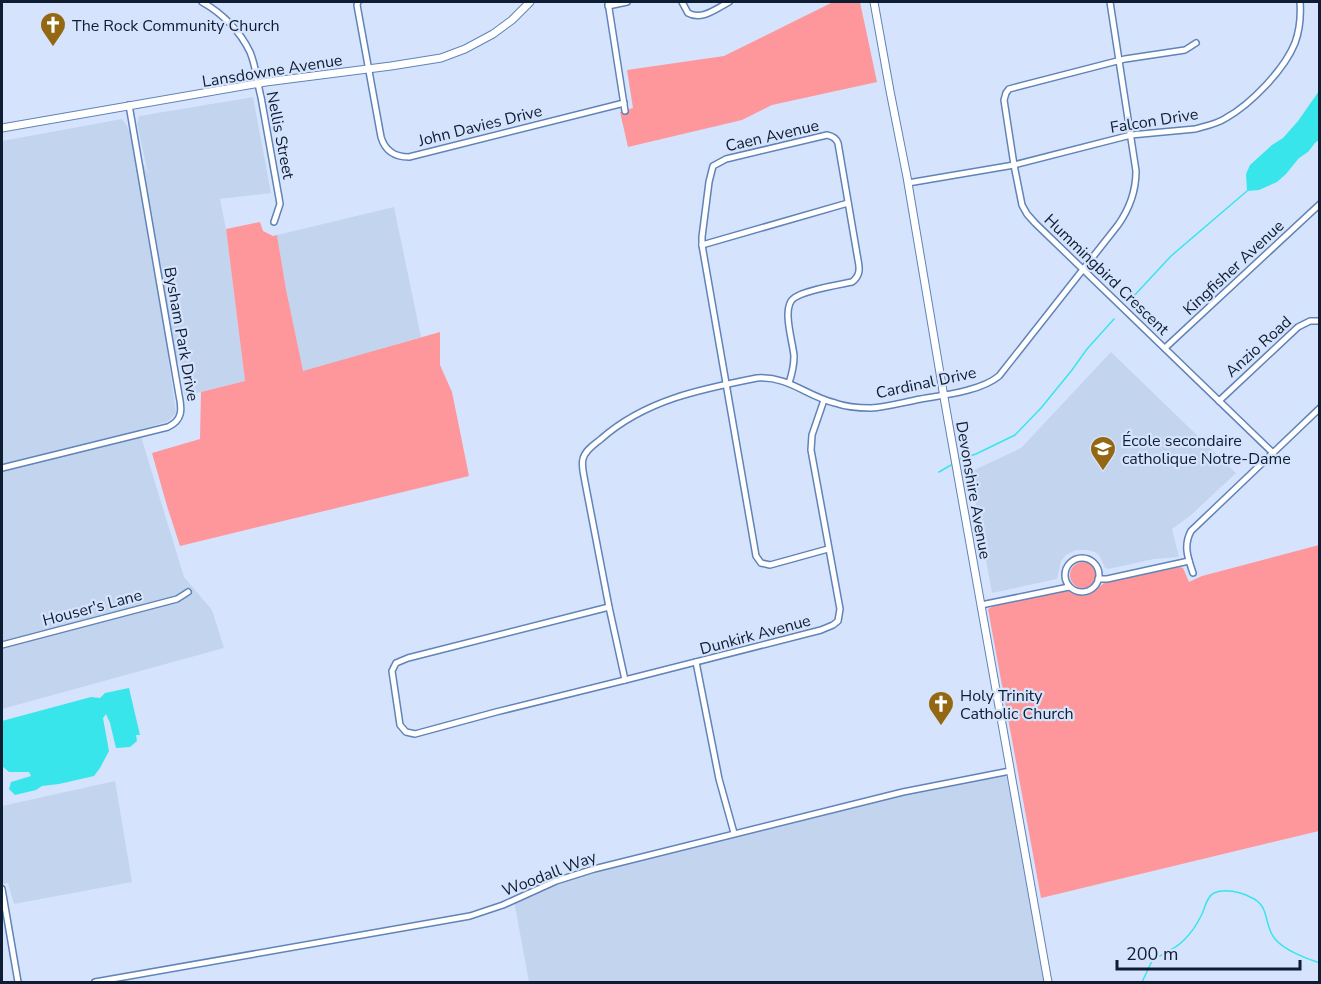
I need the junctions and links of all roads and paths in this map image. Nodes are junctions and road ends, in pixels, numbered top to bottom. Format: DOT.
graph roads {
  1 [pos="202,2"];
  2 [pos="358,2"];
  3 [pos="527,2"];
  4 [pos="627,2"];
  5 [pos="682,2"];
  6 [pos="729,2"];
  7 [pos="874,2"];
  8 [pos="1110,2"];
  9 [pos="1300,2"];
  10 [pos="608,4"];
  11 [pos="1196,43"];
  12 [pos="1120,60"];
  13 [pos="368,69"];
  14 [pos="258,84"];
  15 [pos="624,103"];
  16 [pos="129,105"];
  17 [pos="625,111"];
  18 [pos="2,128"];
  19 [pos="1131,135"];
  20 [pos="1014,165"];
  21 [pos="908,183"];
  22 [pos="848,203"];
  23 [pos="1320,204"];
  24 [pos="274,222"];
  25 [pos="702,245"];
  26 [pos="1083,269"];
  27 [pos="1320,321"];
  28 [pos="1165,348"];
  29 [pos="789,383"];
  30 [pos="725,384"];
  31 [pos="944,395"];
  32 [pos="824,400"];
  33 [pos="1219,400"];
  34 [pos="1320,408"];
  35 [pos="1272,452"];
  36 [pos="2,468"];
  37 [pos="828,549"];
  38 [pos="1189,561"];
  39 [pos="1193,573"];
  40 [pos="1098,579"];
  41 [pos="1069,586"];
  42 [pos="188,592"];
  43 [pos="981,605"];
  44 [pos="609,607"];
  45 [pos="2,645"];
  46 [pos="696,662"];
  47 [pos="625,680"];
  48 [pos="1010,771"];
  49 [pos="734,833"];
  50 [pos="2,889"];
  51 [pos="18,982"];
  52 [pos="94,982"];
  53 [pos="1048,982"];
  1 -- 14 [label="street, Nellis Street"];
  2 -- 13 [label="street, John Davies Drive"];
  3 -- 13 [label="main road, Lansdowne Avenue"];
  4 -- 10 [label="street"];
  5 -- 6 [label="street"];
  7 -- 21 [label="main road, Devonshire Avenue"];
  8 -- 12 [label="street, Cardinal Drive"];
  9 -- 19 [label="street, Falcon Drive"];
  10 -- 15 [label="street"];
  11 -- 12 [label="street, Hummingbird Crescent"];
  12 -- 19 [label="street, Cardinal Drive"];
  12 -- 20 [label="street, Hummingbird Crescent"];
  13 -- 14 [label="main road, Lansdowne Avenue"];
  13 -- 15 [label="street, John Davies Drive"];
  14 -- 16 [label="main road, Lansdowne Avenue"];
  14 -- 24 [label="street, Nellis Street"];
  15 -- 17 [label="street"];
  16 -- 18 [label="main road, Lansdowne Avenue"];
  16 -- 36 [label="street, Bysham Park Drive"];
  19 -- 20 [label="street, Falcon Drive"];
  19 -- 26 [label="street, Cardinal Drive"];
  20 -- 21 [label="street, Falcon Drive"];
  20 -- 26 [label="street, Hummingbird Crescent"];
  21 -- 31 [label="main road, Devonshire Avenue"];
  22 -- 25 [label="street"];
  22 -- 25 [label="street, Caen Avenue"];
  22 -- 29 [label="street, Caen Avenue"];
  23 -- 28 [label="street, Kingfisher Avenue"];
  25 -- 30 [label="street, Caen Avenue"];
  26 -- 28 [label="street, Hummingbird Crescent"];
  26 -- 31 [label="street, Cardinal Drive"];
  27 -- 33 [label="street, Anzio Road"];
  28 -- 33 [label="street, Hummingbird Crescent"];
  29 -- 30 [label="street, Cardinal Drive"];
  29 -- 32 [label="street, Cardinal Drive"];
  30 -- 37 [label="street, Caen Avenue"];
  30 -- 44 [label="street, Cardinal Drive"];
  31 -- 32 [label="street, Cardinal Drive"];
  31 -- 43 [label="main road, Devonshire Avenue"];
  32 -- 37 [label="street, Dunkirk Avenue"];
  33 -- 35 [label="street, Hummingbird Crescent"];
  34 -- 35 [label="street"];
  35 -- 38 [label="street"];
  37 -- 46 [label="street, Dunkirk Avenue"];
  38 -- 39 [label="street"];
  38 -- 40 [label="street"];
  40 -- 41 [label="street"];
  40 -- 41 [label="street"];
  41 -- 43 [label="street"];
  42 -- 45 [label="street, Houser's Lane"];
  43 -- 48 [label="main road, Devonshire Avenue"];
  44 -- 47 [label="street, Cardinal Drive"];
  44 -- 47 [label="street"];
  46 -- 47 [label="street"];
  46 -- 49 [label="street, Dunkirk Avenue"];
  48 -- 49 [label="street, Woodall Way"];
  48 -- 53 [label="main road, Devonshire Avenue"];
  49 -- 52 [label="street, Woodall Way"];
  50 -- 51 [label="street"];
}
